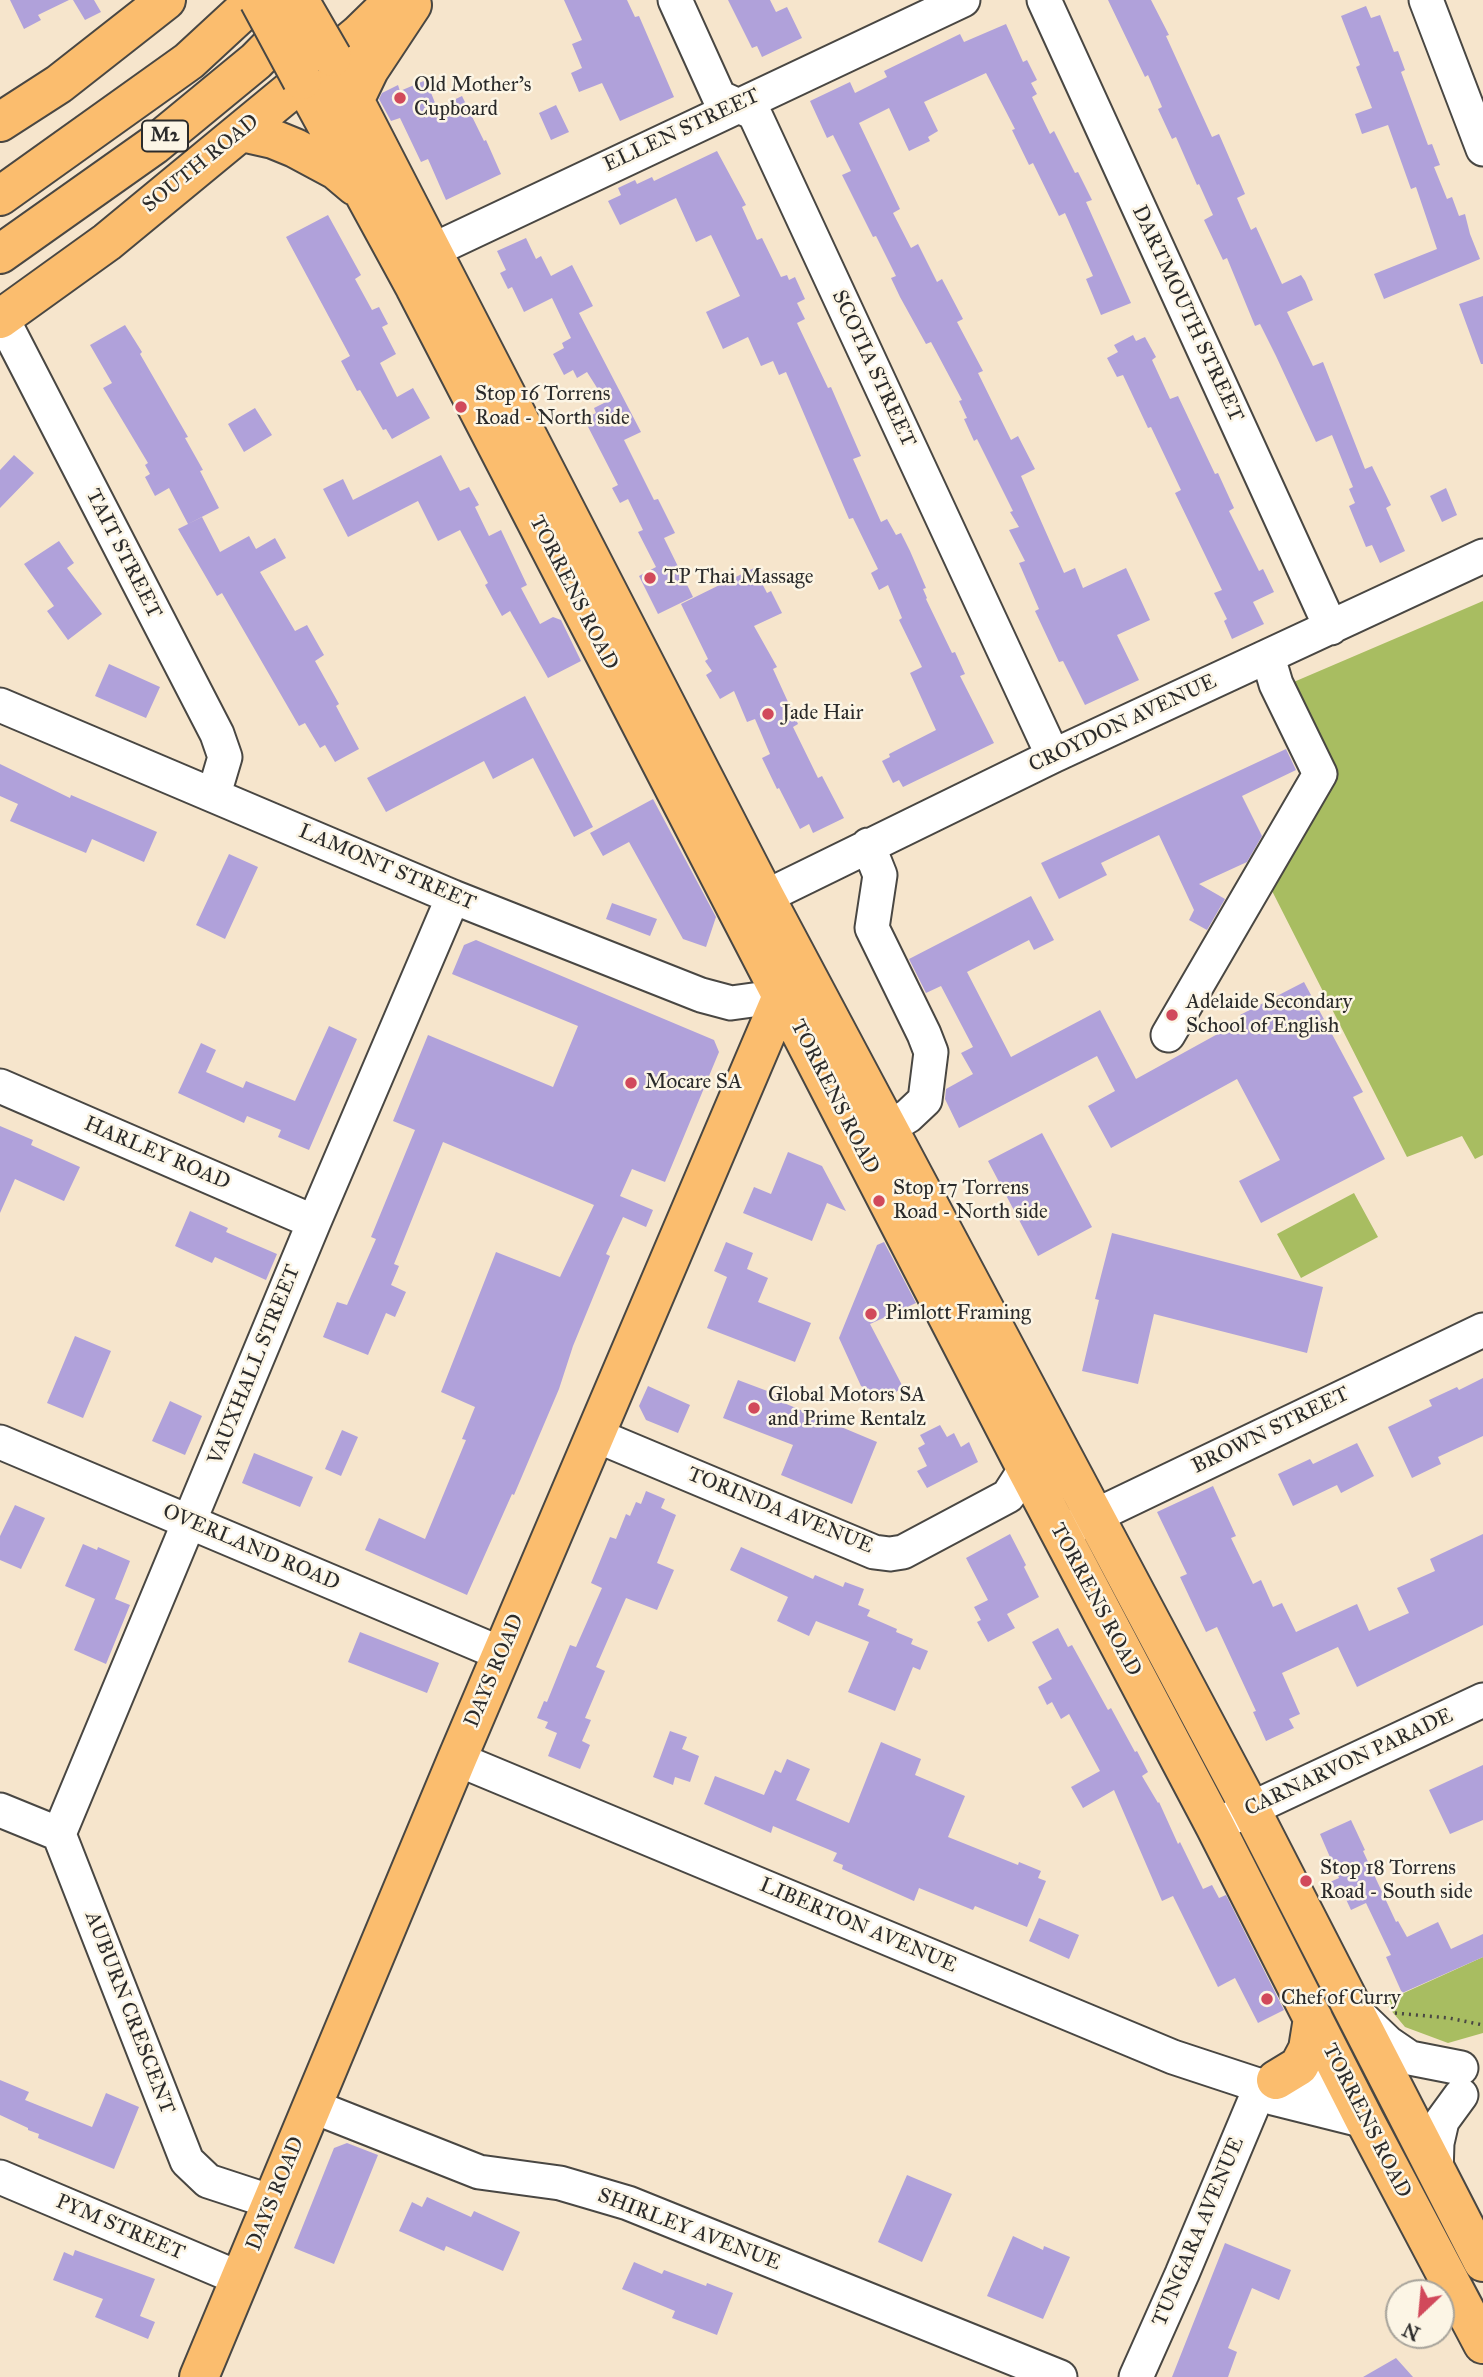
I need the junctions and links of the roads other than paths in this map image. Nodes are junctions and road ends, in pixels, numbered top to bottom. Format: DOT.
graph roads {
  1 [pos="257,0"];
  2 [pos="299,0"];
  3 [pos="315,0"];
  4 [pos="394,0"];
  5 [pos="415,0"];
  6 [pos="675,0"];
  7 [pos="963,0"];
  8 [pos="1044,0"];
  9 [pos="1426,0"];
  10 [pos="161,2"];
  11 [pos="317,69"];
  12 [pos="354,101"];
  13 [pos="737,105"];
  14 [pos="0,122"];
  15 [pos="242,132"];
  16 [pos="1483,149"];
  17 [pos="364,194"];
  18 [pos="0,196"];
  19 [pos="0,254"];
  20 [pos="417,258"];
  21 [pos="1,318"];
  22 [pos="1483,556"];
  23 [pos="1331,628"];
  24 [pos="1268,657"];
  25 [pos="0,705"];
  26 [pos="1053,756"];
  27 [pos="214,794"];
  28 [pos="869,845"];
  29 [pos="453,897"];
  30 [pos="765,897"];
  31 [pos="796,989"];
  32 [pos="1168,1035"];
  33 [pos="0,1086"];
  34 [pos="888,1128"];
  35 [pos="314,1222"];
  36 [pos="1483,1329"];
  37 [pos="595,1435"];
  38 [pos="0,1442"];
  39 [pos="1017,1482"];
  40 [pos="1095,1516"];
  41 [pos="190,1523"];
  42 [pos="1060,1533"];
  43 [pos="502,1654"];
  44 [pos="1483,1700"];
  45 [pos="457,1759"];
  46 [pos="0,1810"];
  47 [pos="1251,1810"];
  48 [pos="1215,1826"];
  49 [pos="59,1834"];
  50 [pos="1354,2010"];
  51 [pos="1313,2018"];
  52 [pos="1472,2076"];
  53 [pos="1390,2079"];
  54 [pos="1269,2083"];
  55 [pos="1348,2086"];
  56 [pos="312,2106"];
  57 [pos="1408,2113"];
  58 [pos="1365,2121"];
  59 [pos="1436,2174"];
  60 [pos="0,2177"];
  61 [pos="272,2202"];
  62 [pos="1483,2262"];
  63 [pos="241,2279"];
  64 [pos="1483,2344"];
  65 [pos="206,2375"];
  66 [pos="1060,2377"];
  67 [pos="1136,2377"];
  1 -- 11 [label="main road, TORRENS ROAD, bridge"];
  1 -- 18 [label="main road, M2"];
  2 -- 11 [label="main road, TORRENS ROAD, bridge"];
  3 -- 19 [label="main road, M2"];
  4 -- 11 [label="main road, SOUTH ROAD"];
  5 -- 12 [label="main road"];
  6 -- 13 [label="street, SCOTIA STREET"];
  7 -- 13 [label="street, ELLEN STREET"];
  8 -- 23 [label="street, DARTMOUTH STREET"];
  9 -- 16 [label="street"];
  10 -- 14 [label="main road"];
  11 -- 12 [label="main road, TORRENS ROAD"];
  11 -- 15 [label="main road, SOUTH ROAD"];
  11 -- 17 [label="main road, TORRENS ROAD"];
  12 -- 20 [label="main road, TORRENS ROAD"];
  13 -- 20 [label="street, ELLEN STREET"];
  13 -- 26 [label="street, SCOTIA STREET"];
  15 -- 17 [label="main road"];
  15 -- 21 [label="main road, SOUTH ROAD"];
  17 -- 20 [label="main road, TORRENS ROAD"];
  20 -- 30 [label="main road, TORRENS ROAD"];
  20 -- 31 [label="main road, TORRENS ROAD"];
  21 -- 27 [label="street, TAIT STREET"];
  22 -- 23 [label="street, CROYDON AVENUE"];
  23 -- 24 [label="street, CROYDON AVENUE"];
  24 -- 26 [label="street, CROYDON AVENUE"];
  24 -- 32 [label="street"];
  25 -- 27 [label="street, LAMONT STREET"];
  26 -- 28 [label="street, CROYDON AVENUE"];
  27 -- 29 [label="street, LAMONT STREET"];
  28 -- 30 [label="street, CROYDON AVENUE"];
  28 -- 34 [label="street"];
  29 -- 31 [label="street, LAMONT STREET"];
  29 -- 35 [label="street, VAUXHALL STREET"];
  30 -- 31 [label="main road, TORRENS ROAD"];
  31 -- 34 [label="main road, TORRENS ROAD"];
  31 -- 37 [label="main road, DAYS ROAD"];
  31 -- 39 [label="main road, TORRENS ROAD"];
  33 -- 35 [label="street, HARLEY ROAD"];
  34 -- 40 [label="main road, TORRENS ROAD"];
  35 -- 41 [label="street, VAUXHALL STREET"];
  36 -- 40 [label="street, BROWN STREET"];
  37 -- 39 [label="street, TORINDA AVENUE"];
  37 -- 43 [label="main road, DAYS ROAD"];
  38 -- 41 [label="street, OVERLAND ROAD"];
  39 -- 42 [label="main road, TORRENS ROAD"];
  40 -- 42 [label="street, BROWN STREET"];
  40 -- 47 [label="main road, TORRENS ROAD"];
  41 -- 43 [label="street, OVERLAND ROAD"];
  41 -- 49 [label="street, VAUXHALL STREET"];
  42 -- 48 [label="main road, TORRENS ROAD"];
  43 -- 45 [label="main road, DAYS ROAD"];
  44 -- 47 [label="street, CARNARVON PARADE"];
  45 -- 54 [label="street, LIBERTON AVENUE"];
  45 -- 56 [label="main road, DAYS ROAD"];
  46 -- 49 [label="street"];
  47 -- 48 [label="street, CARNARVON PARADE"];
  47 -- 50 [label="main road, TORRENS ROAD"];
  48 -- 51 [label="main road, TORRENS ROAD"];
  49 -- 61 [label="street, AUBURN CRESCENT"];
  50 -- 52 [label="street"];
  50 -- 53 [label="main road, TORRENS ROAD"];
  51 -- 54 [label="main road"];
  51 -- 55 [label="main road, TORRENS ROAD"];
  52 -- 53 [label="street"];
  52 -- 57 [label="street"];
  52 -- 59 [label="street"];
  53 -- 55 [label="main road"];
  53 -- 57 [label="main road, TORRENS ROAD"];
  54 -- 55 [label="street, LIBERTON AVENUE"];
  54 -- 58 [label="street, LIBERTON AVENUE"];
  54 -- 67 [label="street, TUNGARA AVENUE"];
  55 -- 58 [label="main road, TORRENS ROAD"];
  56 -- 61 [label="main road, DAYS ROAD"];
  56 -- 66 [label="street, SHIRLEY AVENUE"];
  57 -- 58 [label="main road"];
  57 -- 59 [label="main road, TORRENS ROAD"];
  58 -- 64 [label="main road, TORRENS ROAD"];
  59 -- 62 [label="main road, TORRENS ROAD"];
  60 -- 63 [label="street, PYM STREET"];
  61 -- 63 [label="main road, DAYS ROAD"];
  63 -- 65 [label="main road, DAYS ROAD"];
}
